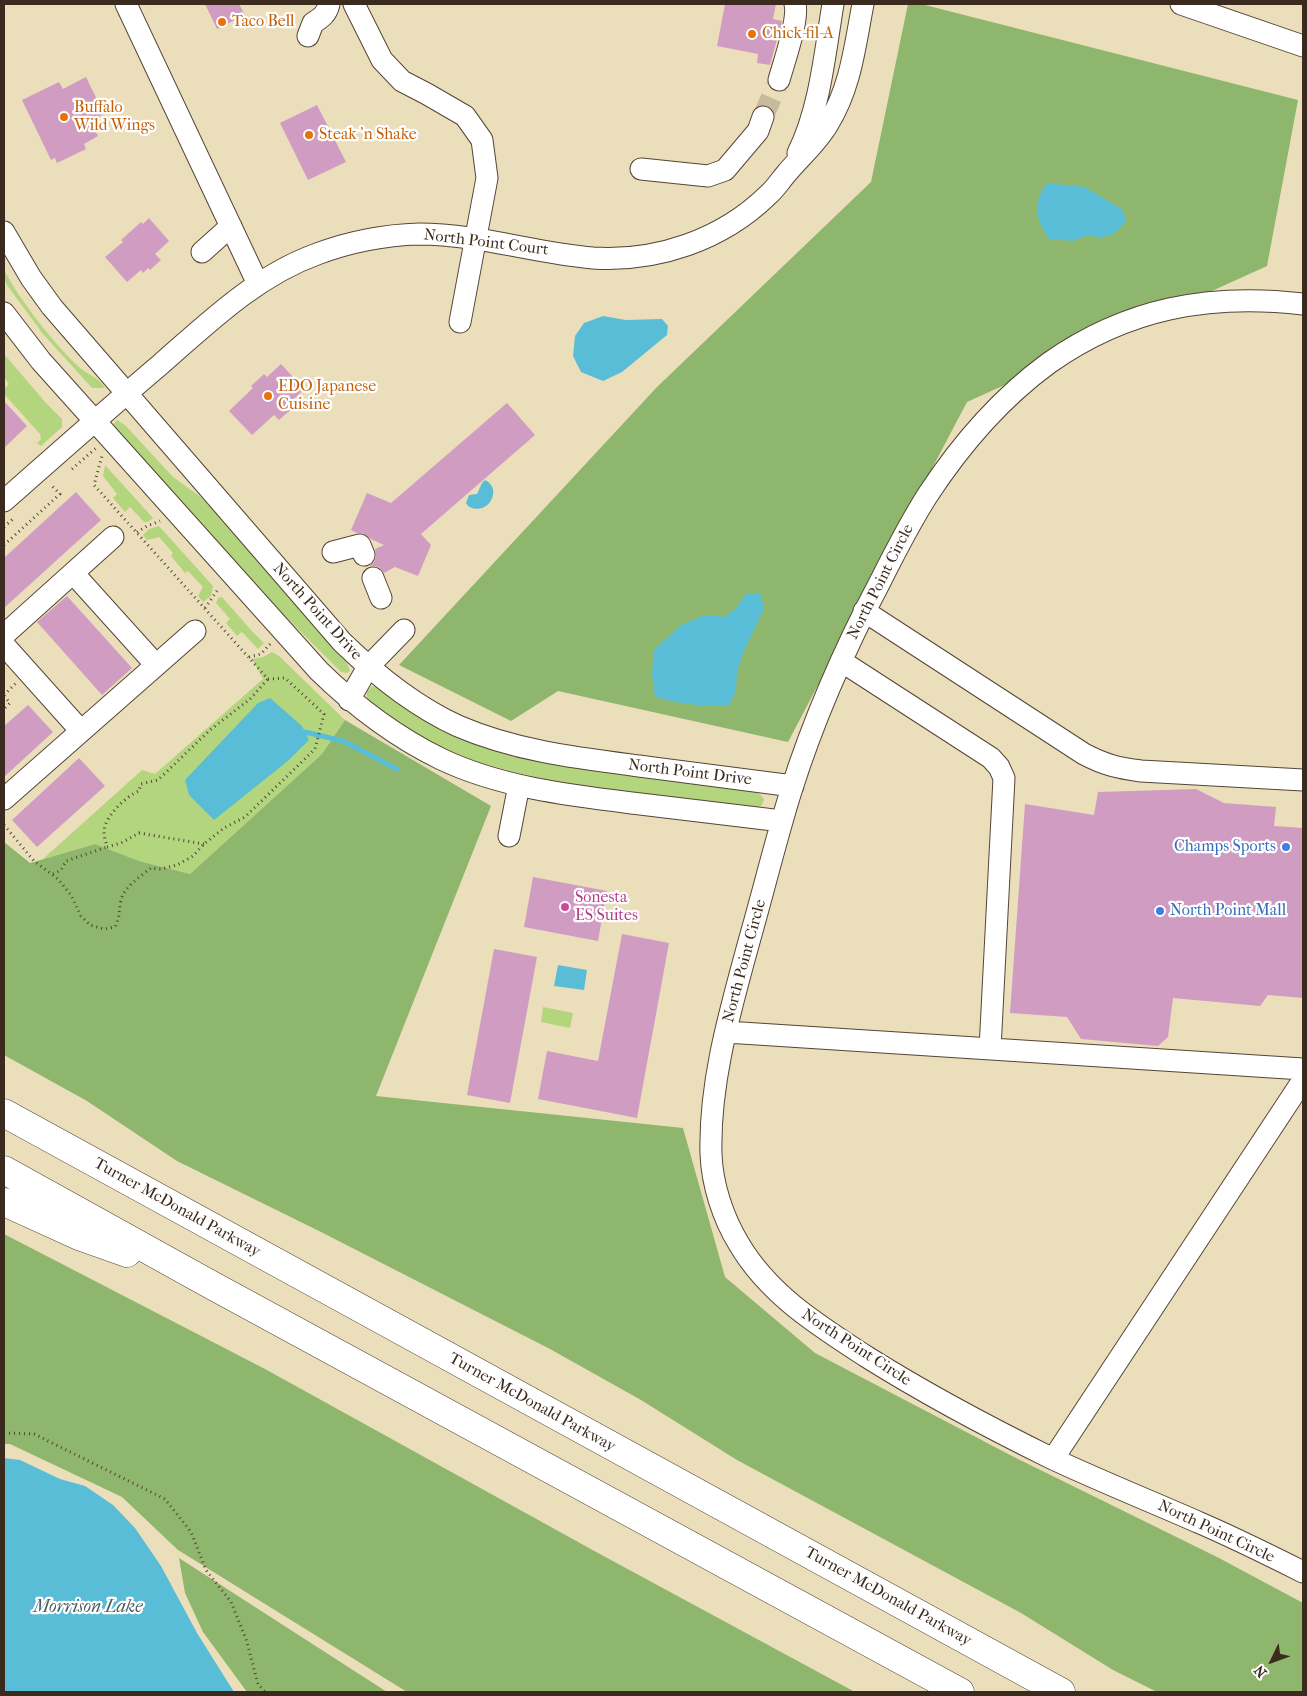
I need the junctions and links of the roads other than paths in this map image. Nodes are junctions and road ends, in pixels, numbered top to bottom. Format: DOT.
graph roads {
  1 [pos="126,4"];
  2 [pos="329,4"];
  3 [pos="354,4"];
  4 [pos="795,4"];
  5 [pos="833,4"];
  6 [pos="863,4"];
  7 [pos="1181,4"];
  8 [pos="308,36"];
  9 [pos="1303,46"];
  10 [pos="779,80"];
  11 [pos="763,117"];
  12 [pos="641,169"];
  13 [pos="788,171"];
  14 [pos="231,226"];
  15 [pos="4,232"];
  16 [pos="477,239"];
  17 [pos="202,252"];
  18 [pos="258,284"];
  19 [pos="1303,304"];
  20 [pos="4,313"];
  21 [pos="460,322"];
  22 [pos="127,393"];
  23 [pos="95,422"];
  24 [pos="4,501"];
  25 [pos="113,537"];
  26 [pos="332,552"];
  27 [pos="364,554"];
  28 [pos="74,573"];
  29 [pos="373,578"];
  30 [pos="381,598"];
  31 [pos="864,611"];
  32 [pos="404,630"];
  33 [pos="195,631"];
  34 [pos="4,635"];
  35 [pos="4,645"];
  36 [pos="841,660"];
  37 [pos="156,665"];
  38 [pos="368,667"];
  39 [pos="349,700"];
  40 [pos="82,731"];
  41 [pos="1303,780"];
  42 [pos="519,785"];
  43 [pos="793,786"];
  44 [pos="4,799"];
  45 [pos="782,821"];
  46 [pos="508,836"];
  47 [pos="726,1032"];
  48 [pos="990,1049"];
  49 [pos="1303,1069"];
  50 [pos="1303,1080"];
  51 [pos="4,1113"];
  52 [pos="4,1170"];
  53 [pos="4,1202"];
  54 [pos="206,1282"];
  55 [pos="1053,1458"];
  56 [pos="1303,1571"];
  57 [pos="960,1692"];
  58 [pos="1061,1692"];
  1 -- 14 [label="street"];
  2 -- 8 [label="street"];
  3 -- 16 [label="street"];
  4 -- 10 [label="street"];
  5 -- 13 [label="street, North Point Court"];
  6 -- 13 [label="street, North Point Court"];
  7 -- 9 [label="street"];
  11 -- 12 [label="street"];
  13 -- 16 [label="street, North Point Court"];
  14 -- 17 [label="street"];
  14 -- 18 [label="street"];
  15 -- 22 [label="street, North Point Drive"];
  16 -- 18 [label="street, North Point Court"];
  16 -- 21 [label="street"];
  18 -- 22 [label="street, North Point Court"];
  19 -- 31 [label="street, North Point Circle"];
  20 -- 23 [label="street"];
  22 -- 23 [label="street, North Point Court"];
  22 -- 38 [label="street, North Point Drive"];
  23 -- 24 [label="street, North Point Court"];
  23 -- 39 [label="street"];
  25 -- 28 [label="street"];
  26 -- 27 [label="street"];
  28 -- 34 [label="street"];
  28 -- 37 [label="street"];
  29 -- 30 [label="street"];
  31 -- 36 [label="street, North Point Circle"];
  31 -- 41 [label="street"];
  32 -- 38 [label="street"];
  33 -- 37 [label="street"];
  35 -- 40 [label="street"];
  36 -- 43 [label="street, North Point Circle"];
  36 -- 48 [label="street"];
  37 -- 40 [label="street"];
  38 -- 39 [label="street"];
  38 -- 43 [label="street, North Point Drive"];
  39 -- 42 [label="street"];
  40 -- 44 [label="street"];
  42 -- 45 [label="street"];
  42 -- 46 [label="street"];
  43 -- 45 [label="street, North Point Circle"];
  45 -- 47 [label="street, North Point Circle"];
  47 -- 48 [label="street"];
  47 -- 55 [label="street, North Point Circle"];
  48 -- 49 [label="street"];
  50 -- 55 [label="street"];
  51 -- 58 [label="highway, Turner McDonald Parkway"];
  52 -- 54 [label="highway"];
  53 -- 54 [label="highway"];
  54 -- 57 [label="highway"];
  55 -- 56 [label="street, North Point Circle"];
}
